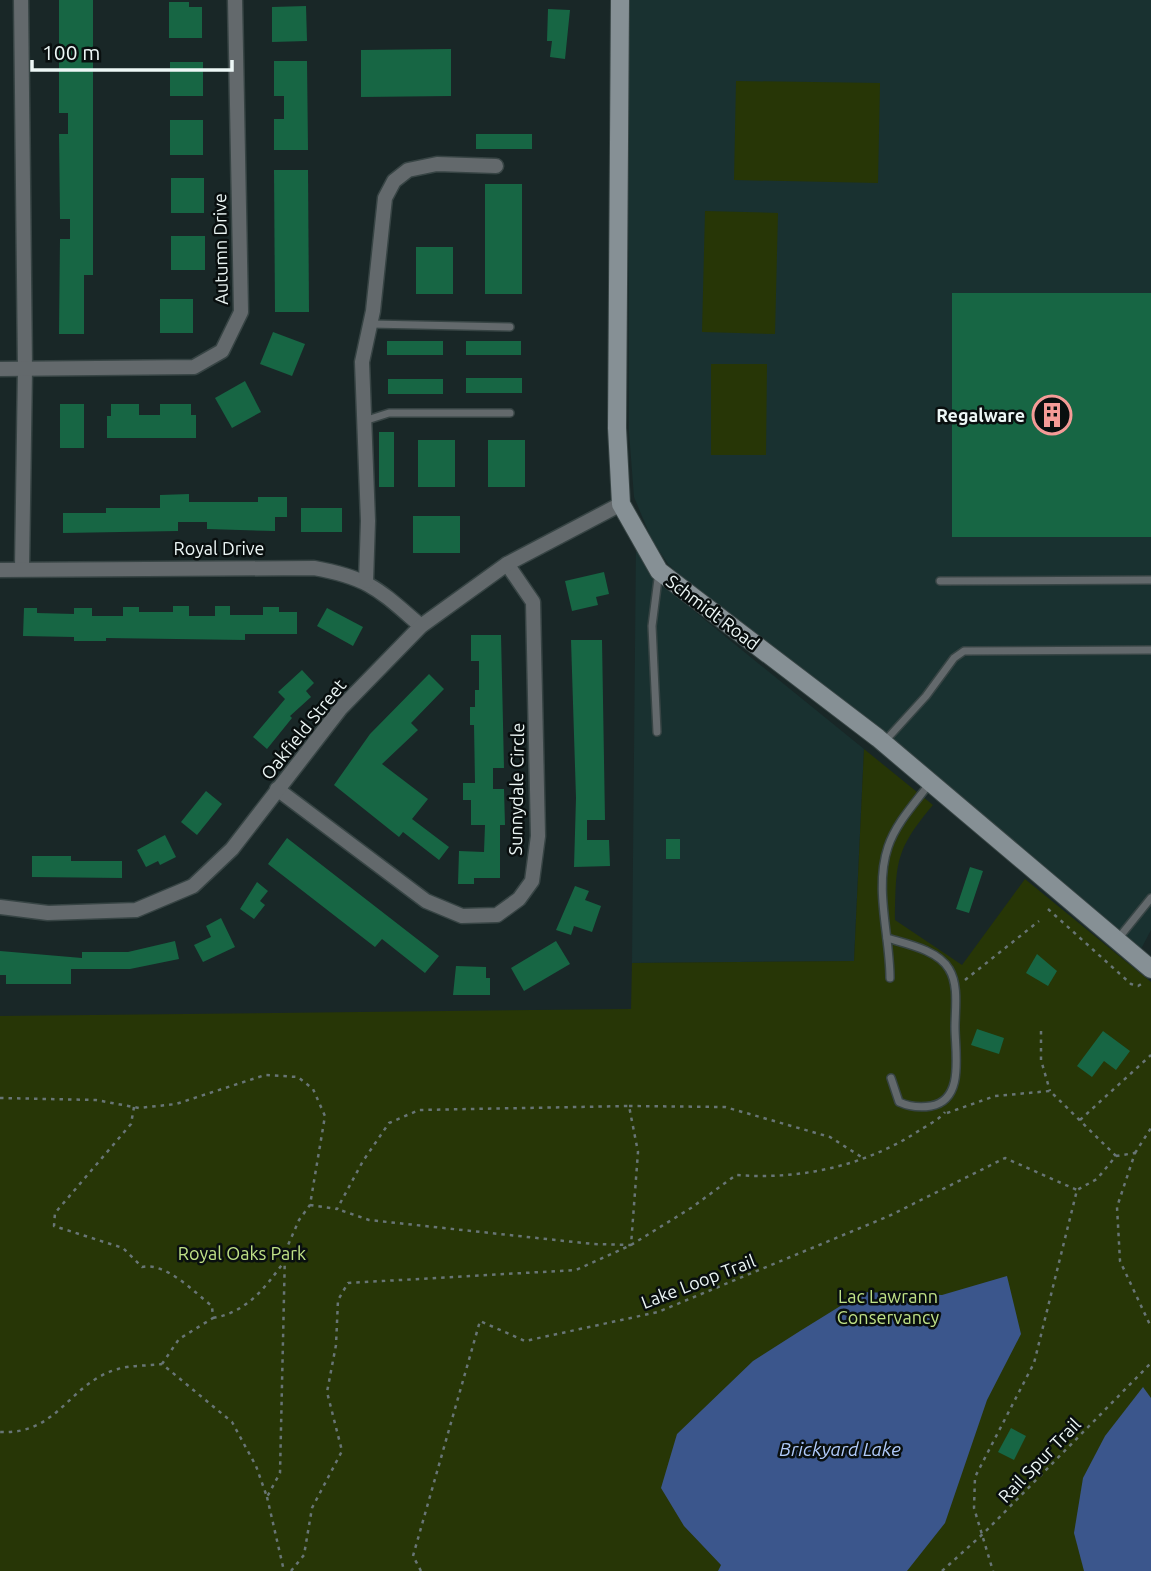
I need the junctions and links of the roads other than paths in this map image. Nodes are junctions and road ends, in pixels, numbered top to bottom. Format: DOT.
graph roads {
  1 [pos="21,0"];
  2 [pos="235,0"];
  3 [pos="620,0"];
  4 [pos="496,166"];
  5 [pos="370,324"];
  6 [pos="510,327"];
  7 [pos="0,369"];
  8 [pos="25,369"];
  9 [pos="510,413"];
  10 [pos="364,421"];
  11 [pos="621,504"];
  12 [pos="507,564"];
  13 [pos="22,568"];
  14 [pos="0,570"];
  15 [pos="659,571"];
  16 [pos="1151,580"];
  17 [pos="366,581"];
  18 [pos="940,581"];
  19 [pos="421,626"];
  20 [pos="1151,650"];
  21 [pos="657,732"];
  22 [pos="883,742"];
  23 [pos="930,782"];
  24 [pos="277,789"];
  25 [pos="1151,898"];
  26 [pos="0,907"];
  27 [pos="887,938"];
  28 [pos="1117,940"];
  29 [pos="1151,969"];
  30 [pos="890,978"];
  31 [pos="891,1078"];
  1 -- 8 [label="street"];
  2 -- 8 [label="street, Autumn Drive"];
  3 -- 11 [label="street, Schmidt Road"];
  4 -- 5 [label="street"];
  5 -- 6 [label="lane"];
  5 -- 10 [label="street"];
  7 -- 8 [label="street, Autumn Drive"];
  8 -- 13 [label="street"];
  9 -- 10 [label="lane"];
  10 -- 17 [label="street"];
  11 -- 12 [label="street, Oakfield Street"];
  11 -- 15 [label="street, Schmidt Road"];
  12 -- 19 [label="street, Oakfield Street"];
  12 -- 24 [label="street, Sunnydale Circle"];
  13 -- 14 [label="street, Royal Drive"];
  13 -- 17 [label="street, Royal Drive"];
  15 -- 21 [label="lane"];
  15 -- 22 [label="street, Schmidt Road"];
  16 -- 18 [label="lane"];
  17 -- 19 [label="street, Royal Drive"];
  19 -- 24 [label="street, Oakfield Street"];
  20 -- 22 [label="lane"];
  22 -- 23 [label="street, Schmidt Road"];
  23 -- 27 [label="lane"];
  23 -- 28 [label="street, Schmidt Road"];
  24 -- 26 [label="street, Oakfield Street"];
  25 -- 28 [label="lane"];
  27 -- 30 [label="lane"];
  27 -- 31 [label="lane"];
  28 -- 29 [label="street, Schmidt Road"];
}
